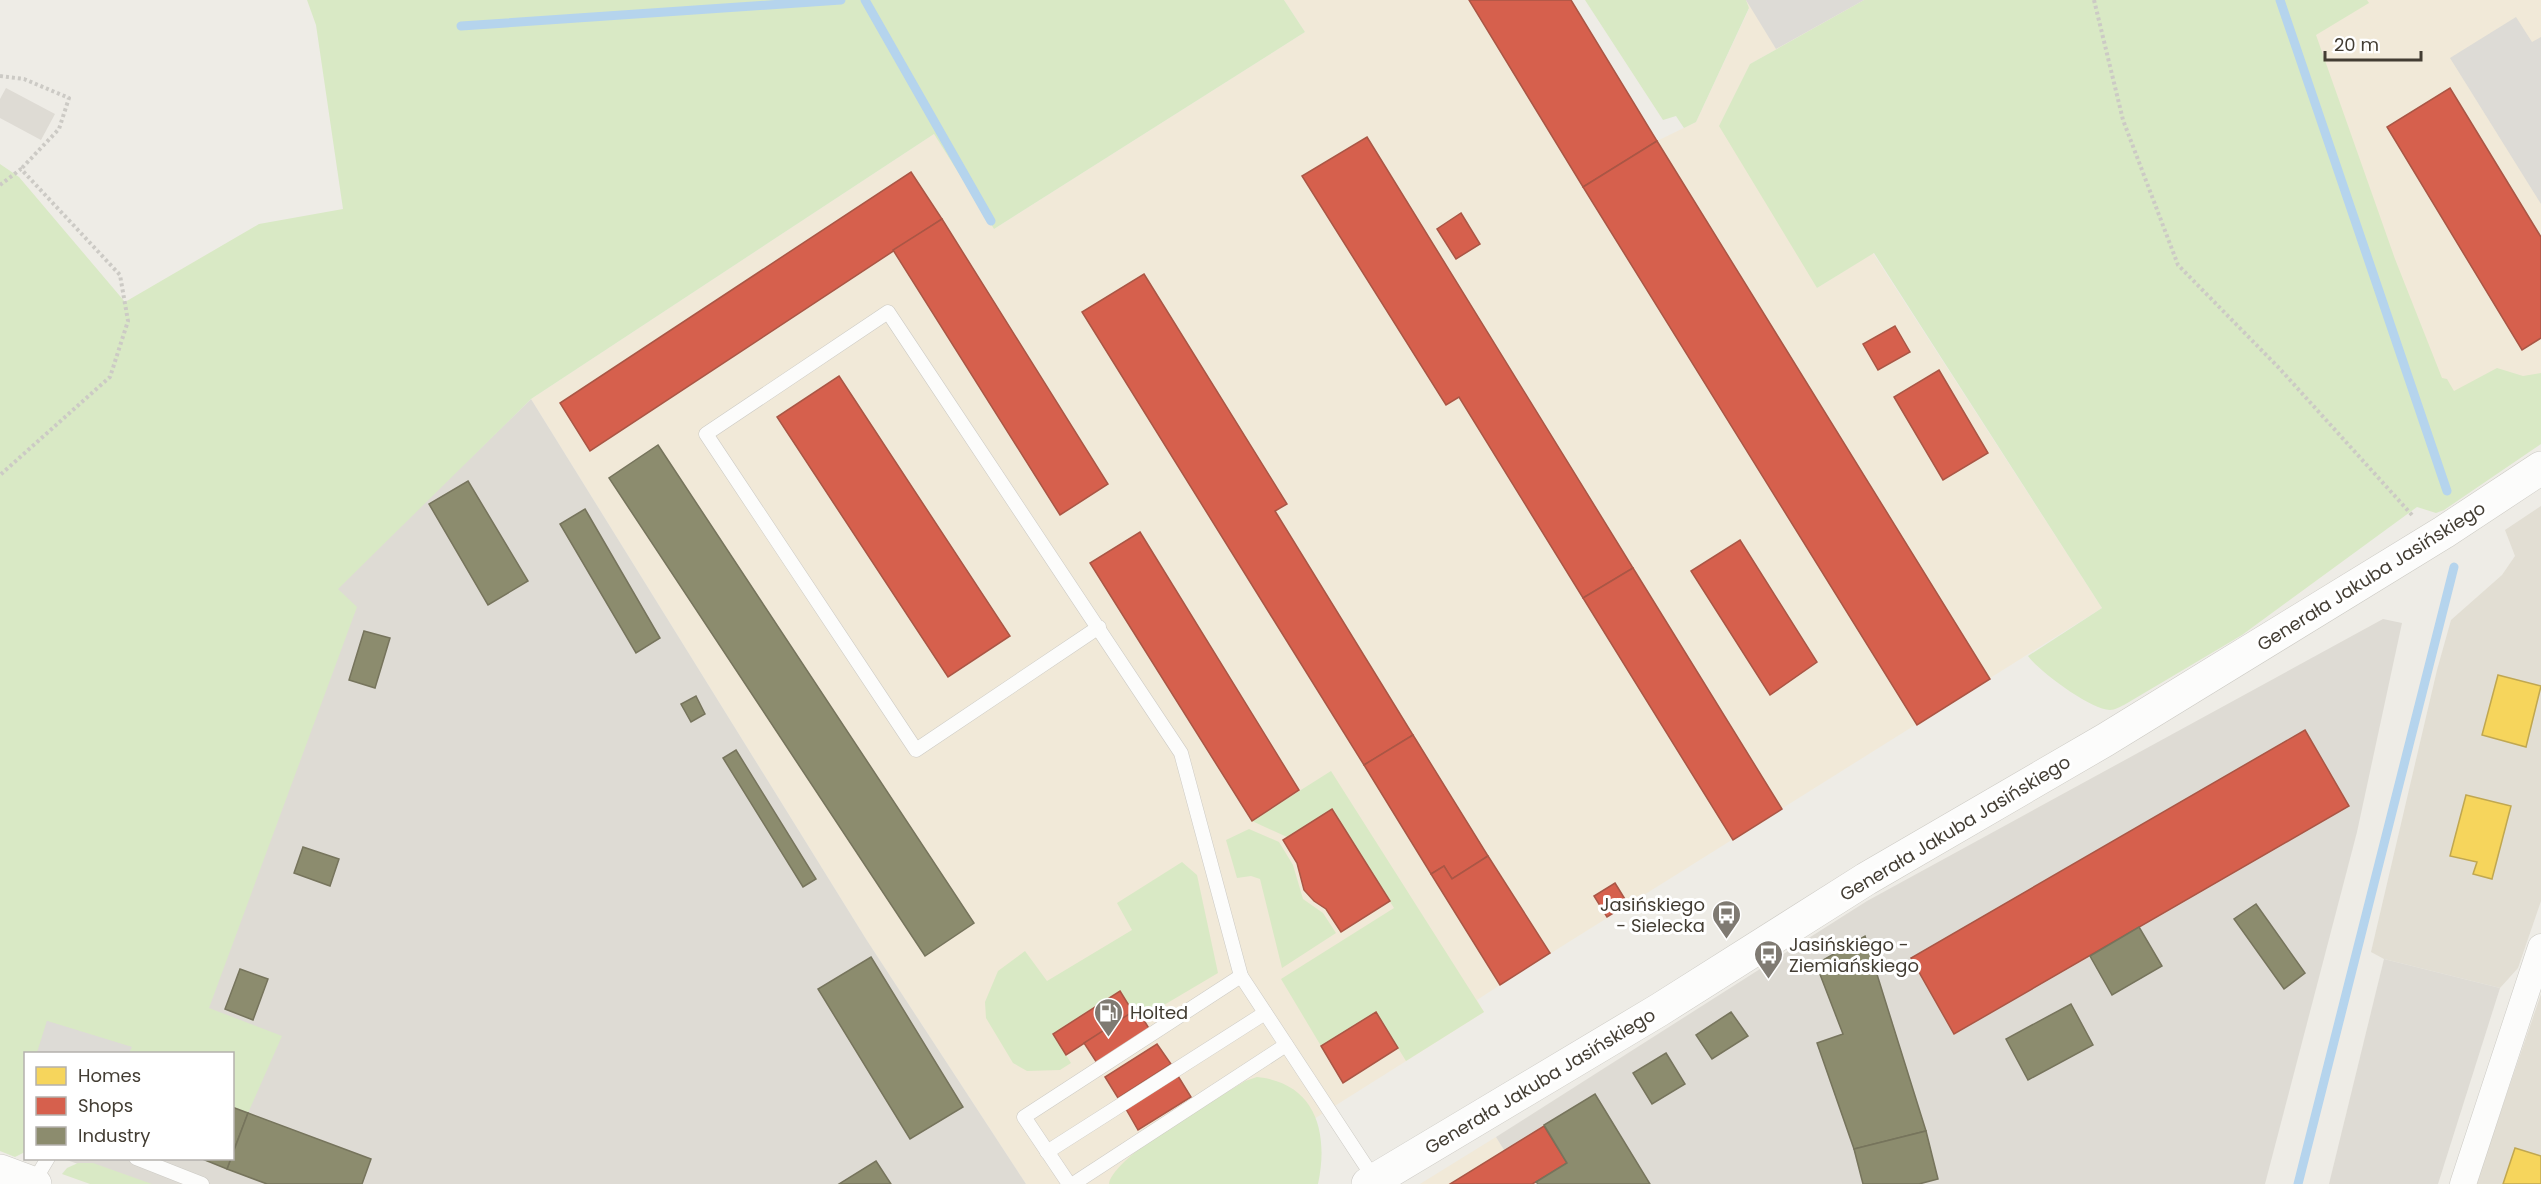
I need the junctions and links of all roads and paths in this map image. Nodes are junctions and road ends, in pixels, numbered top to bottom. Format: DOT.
graph roads {
  1 [pos="2094,0"];
  2 [pos="0,75"];
  3 [pos="21,169"];
  4 [pos="0,185"];
  5 [pos="2541,468"];
  6 [pos="0,475"];
  7 [pos="2435,537"];
  8 [pos="1099,627"];
  9 [pos="2541,947"];
  10 [pos="1241,976"];
  11 [pos="1265,1013"];
  12 [pos="1286,1045"];
  13 [pos="1047,1152"];
  14 [pos="47,1160"];
  15 [pos="141,1160"];
  16 [pos="0,1171"];
  17 [pos="1371,1182"];
  18 [pos="34,1184"];
  19 [pos="202,1184"];
  20 [pos="1071,1184"];
  21 [pos="2463,1184"];
  1 -- 7 [label="path"];
  2 -- 3 [label="path"];
  3 -- 4 [label="path"];
  3 -- 6 [label="path"];
  5 -- 7 [label="street, Generała Jakuba Jasińskiego"];
  7 -- 17 [label="street, Generała Jakuba Jasińskiego"];
  8 -- 8 [label="lane"];
  8 -- 10 [label="lane"];
  9 -- 21 [label="street"];
  10 -- 11 [label="lane"];
  10 -- 13 [label="lane"];
  11 -- 12 [label="lane"];
  11 -- 13 [label="lane"];
  12 -- 17 [label="lane"];
  12 -- 20 [label="lane"];
  13 -- 20 [label="lane"];
  14 -- 18 [label="lane"];
  15 -- 19 [label="lane"];
  16 -- 18 [label="street"];
}
